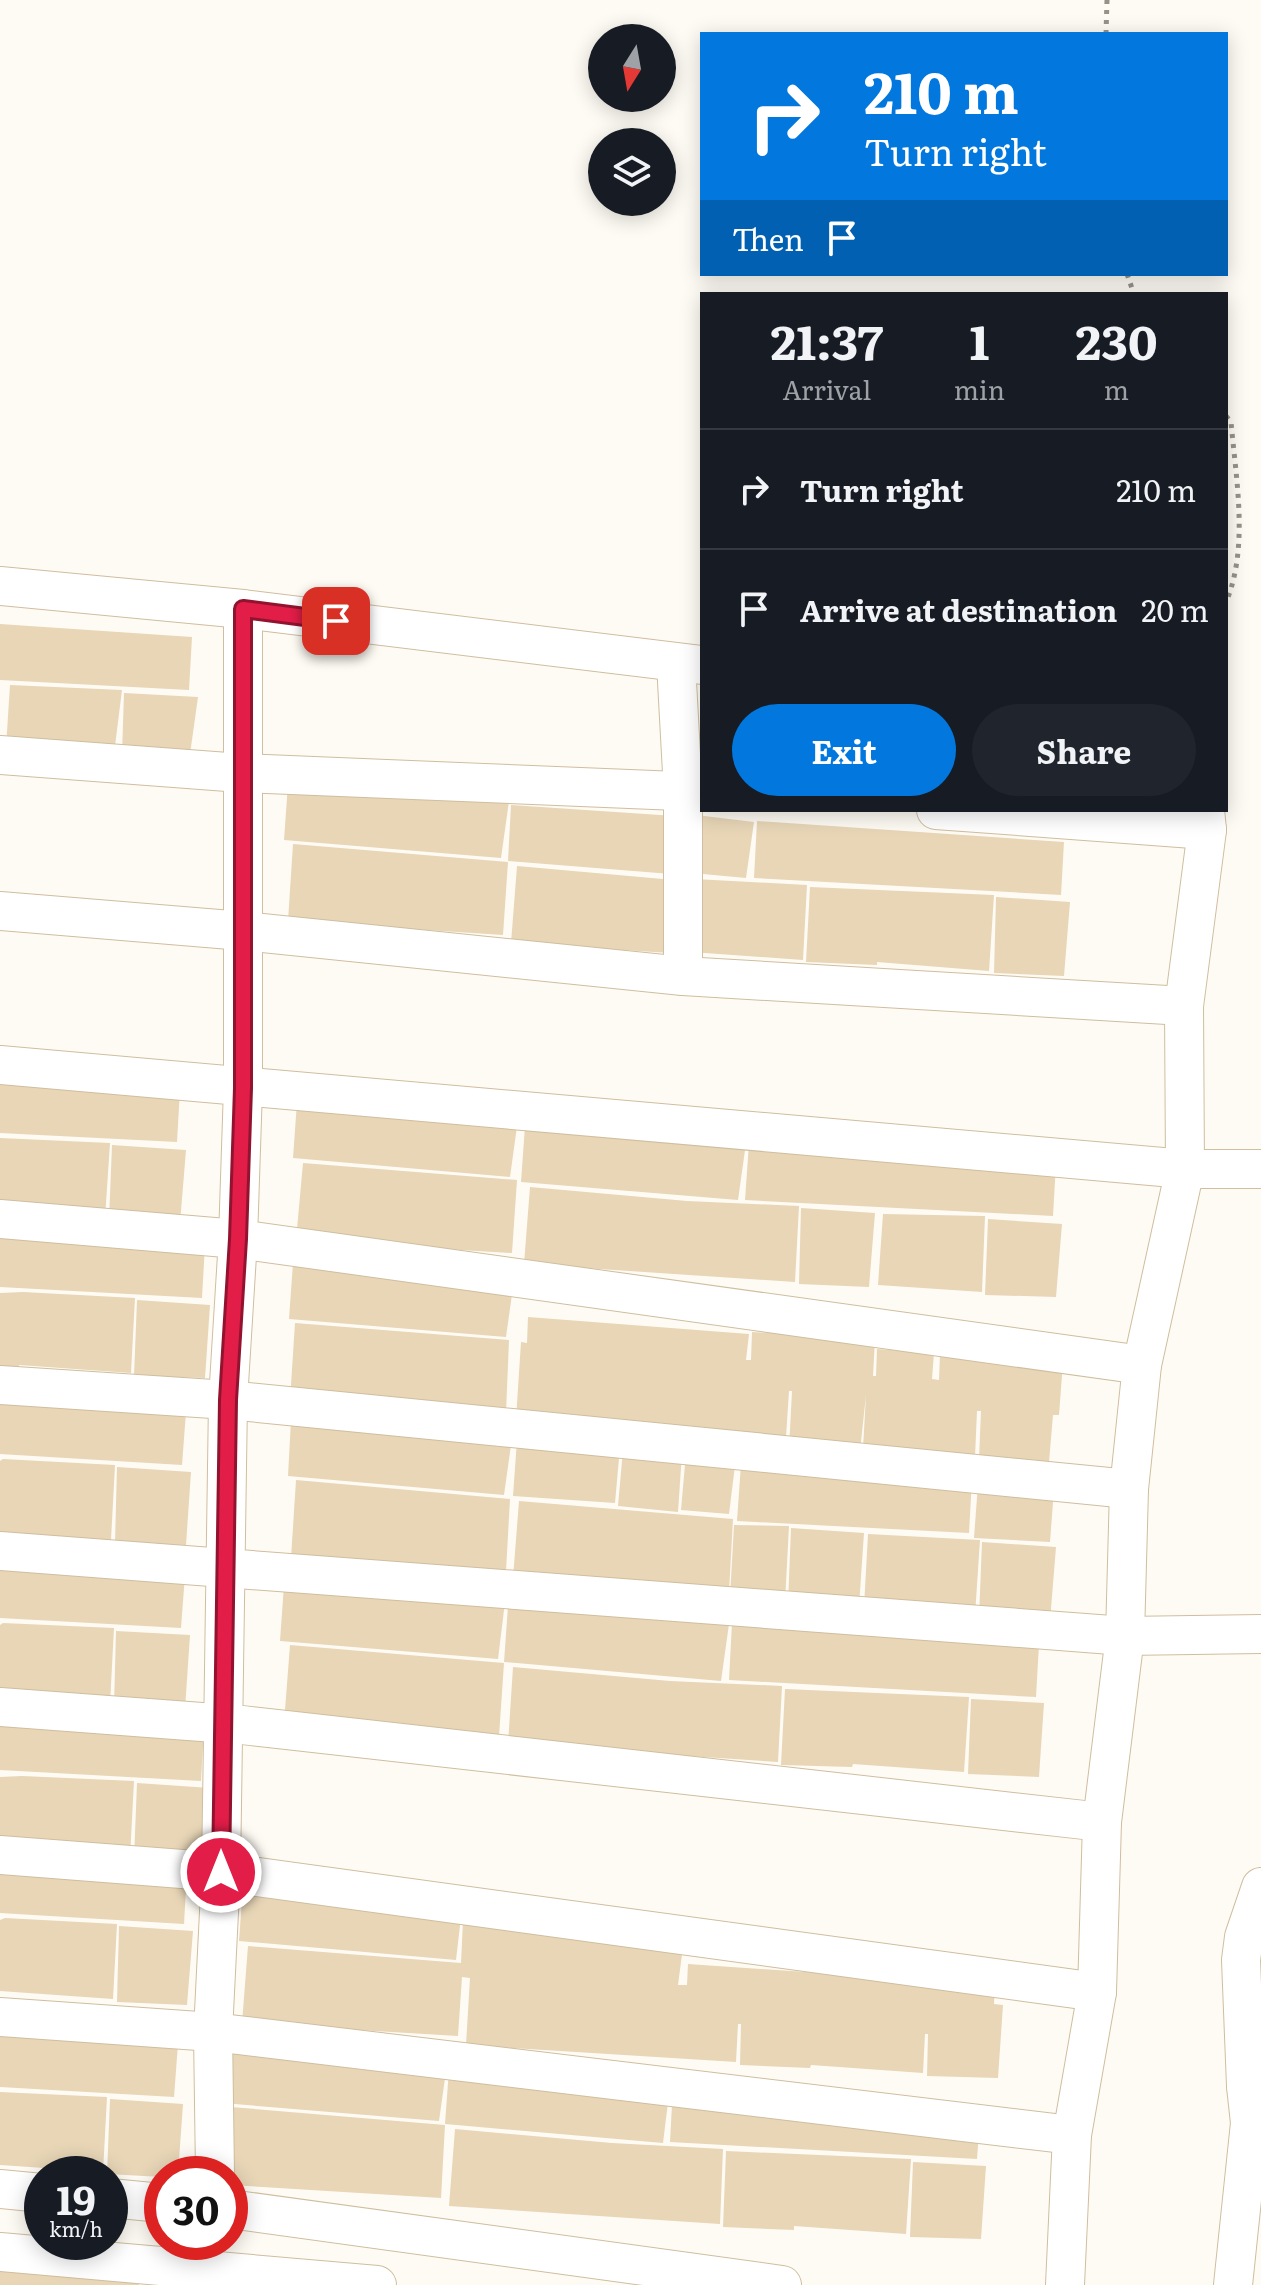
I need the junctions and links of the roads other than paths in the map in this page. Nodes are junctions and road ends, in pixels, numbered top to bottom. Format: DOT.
graph roads {
  1 [pos="0,586"];
  2 [pos="243,609"];
  3 [pos="689,664"];
  4 [pos="0,755"];
  5 [pos="241,773"];
  6 [pos="692,792"];
  7 [pos="990,812"];
  8 [pos="1206,820"];
  9 [pos="0,911"];
  10 [pos="243,931"];
  11 [pos="683,976"];
  12 [pos="1184,1006"];
  13 [pos="0,1065"];
  14 [pos="243,1088"];
  15 [pos="1185,1169"];
  16 [pos="1261,1169"];
  17 [pos="0,1219"];
  18 [pos="238,1239"];
  19 [pos="1142,1365"];
  20 [pos="0,1385"];
  21 [pos="228,1400"];
  22 [pos="1129,1489"];
  23 [pos="0,1551"];
  24 [pos="224,1568"];
  25 [pos="1261,1634"];
  26 [pos="1125,1636"];
  27 [pos="0,1707"];
  28 [pos="221,1725"];
  29 [pos="1102,1822"];
  30 [pos="0,1855"];
  31 [pos="221,1872"];
  32 [pos="1261,1887"];
  33 [pos="1097,1992"];
  34 [pos="0,2017"];
  35 [pos="213,2032"];
  36 [pos="1253,2086"];
  37 [pos="1072,2135"];
  38 [pos="215,2156"];
  39 [pos="0,2189"];
  40 [pos="24,2191"];
  41 [pos="248,2211"];
  42 [pos="0,2252"];
  43 [pos="191,2277"];
  44 [pos="377,2285"];
  45 [pos="782,2285"];
  46 [pos="1065,2285"];
  47 [pos="1233,2285"];
  1 -- 2 [label="street"];
  2 -- 3 [label="street"];
  2 -- 5 [label="street"];
  3 -- 6 [label="street"];
  4 -- 5 [label="street"];
  5 -- 6 [label="street"];
  5 -- 10 [label="street"];
  6 -- 11 [label="street"];
  7 -- 8 [label="street"];
  8 -- 12 [label="street"];
  9 -- 10 [label="street"];
  10 -- 11 [label="street"];
  10 -- 14 [label="street"];
  11 -- 12 [label="street"];
  12 -- 15 [label="street"];
  13 -- 14 [label="street"];
  14 -- 15 [label="street"];
  14 -- 18 [label="street"];
  15 -- 16 [label="street"];
  15 -- 19 [label="street"];
  17 -- 18 [label="street"];
  18 -- 19 [label="street"];
  18 -- 21 [label="street"];
  19 -- 22 [label="street"];
  20 -- 21 [label="street"];
  21 -- 22 [label="street"];
  21 -- 24 [label="street"];
  22 -- 26 [label="street"];
  23 -- 24 [label="street"];
  24 -- 26 [label="street"];
  24 -- 28 [label="street"];
  25 -- 26 [label="street"];
  26 -- 29 [label="street"];
  27 -- 28 [label="street"];
  28 -- 29 [label="street"];
  28 -- 31 [label="street"];
  29 -- 33 [label="street"];
  30 -- 31 [label="street"];
  31 -- 33 [label="street"];
  31 -- 35 [label="street"];
  32 -- 36 [label="street"];
  33 -- 37 [label="street"];
  34 -- 35 [label="street"];
  35 -- 37 [label="street"];
  35 -- 38 [label="street"];
  36 -- 47 [label="street"];
  37 -- 46 [label="street"];
  39 -- 40 [label="street"];
  41 -- 45 [label="street"];
  42 -- 43 [label="street"];
  43 -- 44 [label="street"];
}
